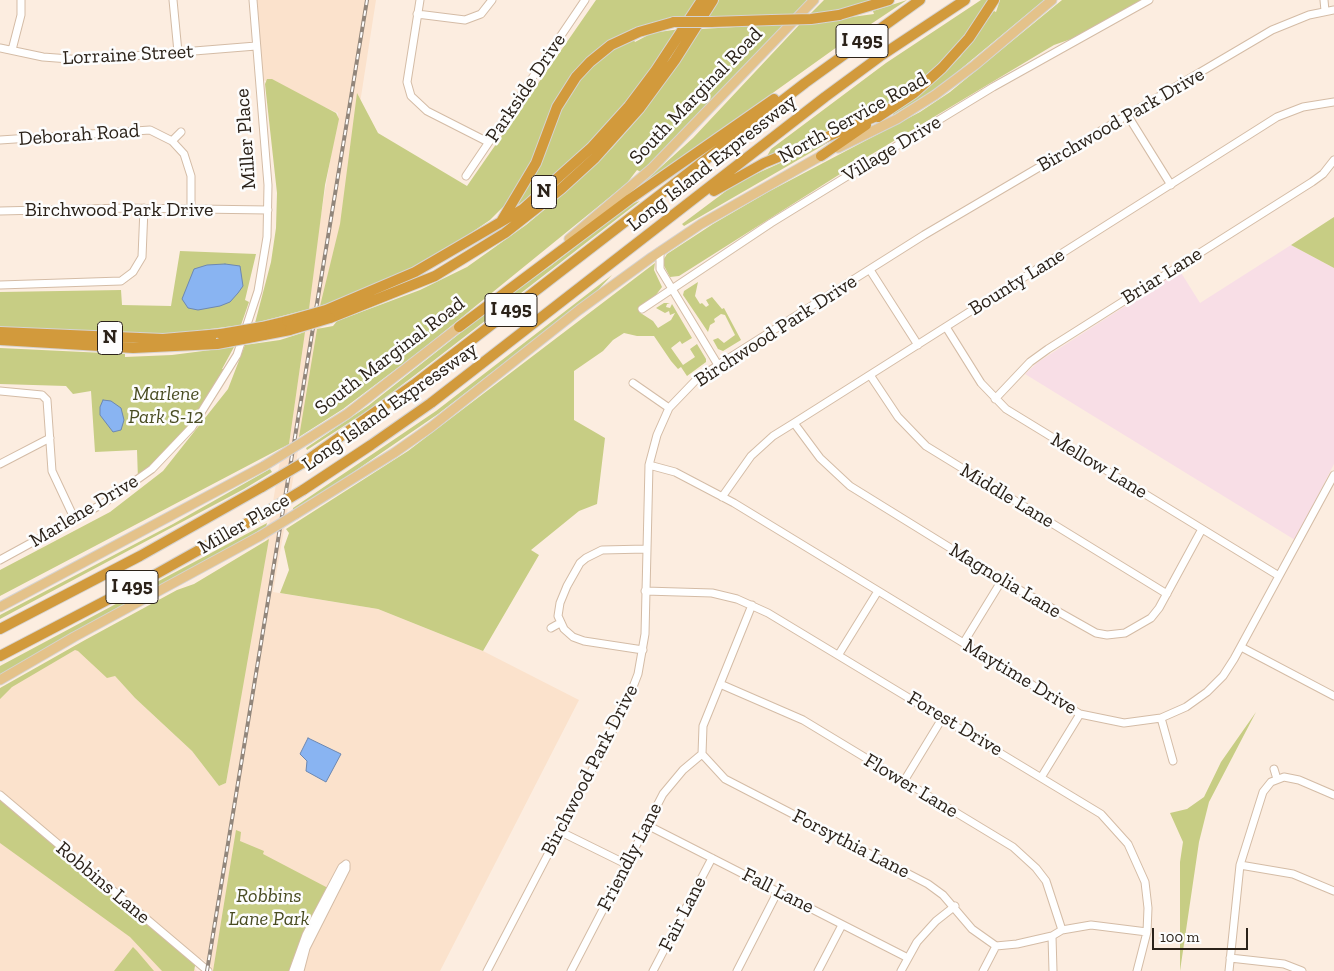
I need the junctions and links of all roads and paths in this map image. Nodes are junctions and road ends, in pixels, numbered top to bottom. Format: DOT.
graph roads {
  1 [pos="21,0"];
  2 [pos="174,0"];
  3 [pos="253,0"];
  4 [pos="420,0"];
  5 [pos="492,0"];
  6 [pos="585,0"];
  7 [pos="702,0"];
  8 [pos="713,0"];
  9 [pos="814,0"];
  10 [pos="889,0"];
  11 [pos="920,0"];
  12 [pos="965,0"];
  13 [pos="994,0"];
  14 [pos="1052,0"];
  15 [pos="1149,0"];
  16 [pos="1324,0"];
  17 [pos="1334,10"];
  18 [pos="1325,11"];
  19 [pos="417,14"];
  20 [pos="256,46"];
  21 [pos="0,48"];
  22 [pos="12,50"];
  23 [pos="178,52"];
  24 [pos="805,83"];
  25 [pos="1334,102"];
  26 [pos="882,114"];
  27 [pos="1128,116"];
  28 [pos="181,132"];
  29 [pos="0,140"];
  30 [pos="172,141"];
  31 [pos="488,142"];
  32 [pos="821,156"];
  33 [pos="1334,160"];
  34 [pos="466,176"];
  35 [pos="1171,186"];
  36 [pos="144,208"];
  37 [pos="191,208"];
  38 [pos="268,210"];
  39 [pos="0,211"];
  40 [pos="501,220"];
  41 [pos="654,230"];
  42 [pos="660,251"];
  43 [pos="870,270"];
  44 [pos="0,285"];
  45 [pos="671,289"];
  46 [pos="642,309"];
  47 [pos="328,314"];
  48 [pos="460,327"];
  49 [pos="946,327"];
  50 [pos="0,332"];
  51 [pos="246,333"];
  52 [pos="219,339"];
  53 [pos="0,340"];
  54 [pos="918,345"];
  55 [pos="718,365"];
  56 [pos="870,375"];
  57 [pos="633,383"];
  58 [pos="0,391"];
  59 [pos="995,398"];
  60 [pos="669,408"];
  61 [pos="794,423"];
  62 [pos="50,438"];
  63 [pos="0,464"];
  64 [pos="649,465"];
  65 [pos="1334,475"];
  66 [pos="722,496"];
  67 [pos="75,520"];
  68 [pos="1202,529"];
  69 [pos="646,549"];
  70 [pos="0,560"];
  71 [pos="1279,576"];
  72 [pos="1002,580"];
  73 [pos="645,591"];
  74 [pos="878,591"];
  75 [pos="1167,594"];
  76 [pos="752,605"];
  77 [pos="0,607"];
  78 [pos="560,624"];
  79 [pos="551,628"];
  80 [pos="0,629"];
  81 [pos="964,642"];
  82 [pos="1241,647"];
  83 [pos="643,650"];
  84 [pos="839,654"];
  85 [pos="0,656"];
  86 [pos="0,680"];
  87 [pos="720,684"];
  88 [pos="1334,686"];
  89 [pos="1332,695"];
  90 [pos="1080,714"];
  91 [pos="943,717"];
  92 [pos="1161,718"];
  93 [pos="702,754"];
  94 [pos="1173,761"];
  95 [pos="1274,769"];
  96 [pos="1042,776"];
  97 [pos="1277,779"];
  98 [pos="904,781"];
  99 [pos="0,795"];
  100 [pos="1334,795"];
  101 [pos="647,824"];
  102 [pos="559,831"];
  103 [pos="712,858"];
  104 [pos="626,864"];
  105 [pos="1240,865"];
  106 [pos="1334,891"];
  107 [pos="778,892"];
  108 [pos="955,906"];
  109 [pos="842,925"];
  110 [pos="1062,930"];
  111 [pos="1147,932"];
  112 [pos="1052,936"];
  113 [pos="996,946"];
  114 [pos="908,958"];
  115 [pos="1230,958"];
  116 [pos="208,971"];
  117 [pos="293,971"];
  118 [pos="300,971"];
  119 [pos="487,971"];
  120 [pos="571,971"];
  121 [pos="654,971"];
  122 [pos="737,971"];
  123 [pos="818,971"];
  124 [pos="901,971"];
  125 [pos="983,971"];
  126 [pos="1053,971"];
  127 [pos="1137,971"];
  128 [pos="1228,971"];
  129 [pos="1302,971"];
  1 -- 22 [label="street"];
  2 -- 23 [label="street"];
  3 -- 20 [label="street, Miller Place"];
  4 -- 19 [label="street"];
  5 -- 19 [label="street"];
  6 -- 31 [label="street, Parkside Drive"];
  7 -- 40 [label="highway, N"];
  8 -- 47 [label="highway, N"];
  9 -- 48 [label="main road, South Marginal Road"];
  10 -- 40 [label="highway, bridge"];
  11 -- 24 [label="highway, Long Island Expressway / I 495"];
  12 -- 41 [label="highway, Long Island Expressway / I 495"];
  13 -- 26 [label="highway"];
  14 -- 32 [label="main road, North Service Road"];
  15 -- 45 [label="street, Village Drive"];
  16 -- 18 [label="street"];
  17 -- 18 [label="street, Birchwood Park Drive"];
  18 -- 27 [label="street, Birchwood Park Drive"];
  19 -- 31 [label="street"];
  20 -- 23 [label="street, Lorraine Street"];
  20 -- 38 [label="street, Miller Place"];
  21 -- 22 [label="street, Lorraine Street"];
  22 -- 23 [label="street, Lorraine Street"];
  24 -- 48 [label="highway"];
  24 -- 80 [label="highway, Long Island Expressway / I 495, bridge"];
  25 -- 35 [label="street, Bounty Lane"];
  26 -- 32 [label="highway"];
  26 -- 41 [label="highway"];
  27 -- 35 [label="street"];
  27 -- 43 [label="street, Birchwood Park Drive"];
  28 -- 30 [label="street"];
  29 -- 30 [label="street, Deborah Road"];
  30 -- 37 [label="street, Deborah Road"];
  31 -- 34 [label="street, Parkside Drive"];
  32 -- 42 [label="main road, North Service Road"];
  33 -- 59 [label="street, Briar Lane"];
  35 -- 49 [label="street, Bounty Lane"];
  36 -- 37 [label="street, Birchwood Park Drive"];
  36 -- 39 [label="street, Birchwood Park Drive"];
  36 -- 44 [label="street"];
  37 -- 38 [label="street, Birchwood Park Drive"];
  38 -- 51 [label="street, Miller Place"];
  40 -- 47 [label="highway, N"];
  41 -- 85 [label="highway, Long Island Expressway / I 495, bridge"];
  42 -- 45 [label="street"];
  42 -- 86 [label="main road, Miller Place, bridge"];
  43 -- 54 [label="street"];
  43 -- 55 [label="street, Birchwood Park Drive"];
  45 -- 46 [label="street, Village Drive"];
  45 -- 55 [label="street"];
  47 -- 52 [label="highway, N, bridge"];
  48 -- 77 [label="main road, South Marginal Road, bridge"];
  49 -- 54 [label="street, Bounty Lane"];
  49 -- 59 [label="street, Mellow Lane"];
  50 -- 52 [label="highway, N"];
  51 -- 67 [label="street, Marlene Drive"];
  52 -- 53 [label="highway, N"];
  54 -- 56 [label="street, Bounty Lane"];
  55 -- 60 [label="street, Birchwood Park Drive"];
  56 -- 61 [label="street, Bounty Lane"];
  56 -- 75 [label="street, Middle Lane"];
  57 -- 60 [label="street"];
  58 -- 62 [label="street"];
  59 -- 68 [label="street, Mellow Lane"];
  60 -- 64 [label="street, Birchwood Park Drive"];
  61 -- 66 [label="street, Bounty Lane"];
  61 -- 72 [label="street, Magnolia Lane"];
  62 -- 63 [label="street"];
  62 -- 67 [label="street"];
  64 -- 66 [label="street, Maytime Drive"];
  64 -- 69 [label="street, Birchwood Park Drive"];
  65 -- 71 [label="street, Maytime Drive"];
  66 -- 74 [label="street, Maytime Drive"];
  67 -- 70 [label="street, Marlene Drive"];
  68 -- 71 [label="street, Mellow Lane"];
  68 -- 75 [label="street, Magnolia Lane"];
  69 -- 73 [label="street, Birchwood Park Drive"];
  69 -- 78 [label="street"];
  71 -- 82 [label="street, Maytime Drive"];
  72 -- 75 [label="street, Magnolia Lane"];
  72 -- 81 [label="street"];
  73 -- 76 [label="street, Forest Drive"];
  73 -- 83 [label="street, Birchwood Park Drive"];
  74 -- 81 [label="street, Maytime Drive"];
  74 -- 84 [label="street"];
  76 -- 84 [label="street, Forest Drive"];
  76 -- 87 [label="street"];
  78 -- 79 [label="street"];
  78 -- 83 [label="street"];
  81 -- 90 [label="street, Maytime Drive"];
  82 -- 89 [label="street"];
  82 -- 92 [label="street, Maytime Drive"];
  83 -- 102 [label="street, Birchwood Park Drive"];
  84 -- 91 [label="street, Forest Drive"];
  87 -- 93 [label="street"];
  87 -- 98 [label="street, Flower Lane"];
  88 -- 89 [label="street"];
  90 -- 92 [label="street, Maytime Drive"];
  90 -- 96 [label="street"];
  91 -- 96 [label="street, Forest Drive"];
  91 -- 98 [label="street"];
  92 -- 94 [label="street"];
  93 -- 101 [label="street, Friendly Lane"];
  93 -- 108 [label="street, Forsythia Lane"];
  95 -- 97 [label="street"];
  96 -- 111 [label="street, Forest Drive"];
  97 -- 100 [label="street"];
  97 -- 105 [label="street"];
  98 -- 110 [label="street, Flower Lane"];
  99 -- 116 [label="street, Robbins Lane"];
  101 -- 103 [label="street, Fall Lane"];
  101 -- 104 [label="street, Friendly Lane"];
  102 -- 104 [label="street"];
  102 -- 119 [label="street, Birchwood Park Drive"];
  103 -- 107 [label="street, Fall Lane"];
  103 -- 121 [label="street, Fair Lane"];
  104 -- 120 [label="street, Friendly Lane"];
  105 -- 106 [label="street"];
  105 -- 115 [label="street"];
  107 -- 109 [label="street, Fall Lane"];
  107 -- 122 [label="street"];
  108 -- 113 [label="street, Forsythia Lane"];
  108 -- 114 [label="street"];
  109 -- 114 [label="street, Fall Lane"];
  109 -- 123 [label="street"];
  110 -- 111 [label="street"];
  110 -- 112 [label="street"];
  111 -- 127 [label="street, Forest Drive"];
  112 -- 113 [label="street"];
  112 -- 126 [label="street"];
  113 -- 125 [label="street"];
  114 -- 124 [label="street"];
  115 -- 128 [label="street"];
  115 -- 129 [label="street"];
  117 -- 118 [label="street"];
}
